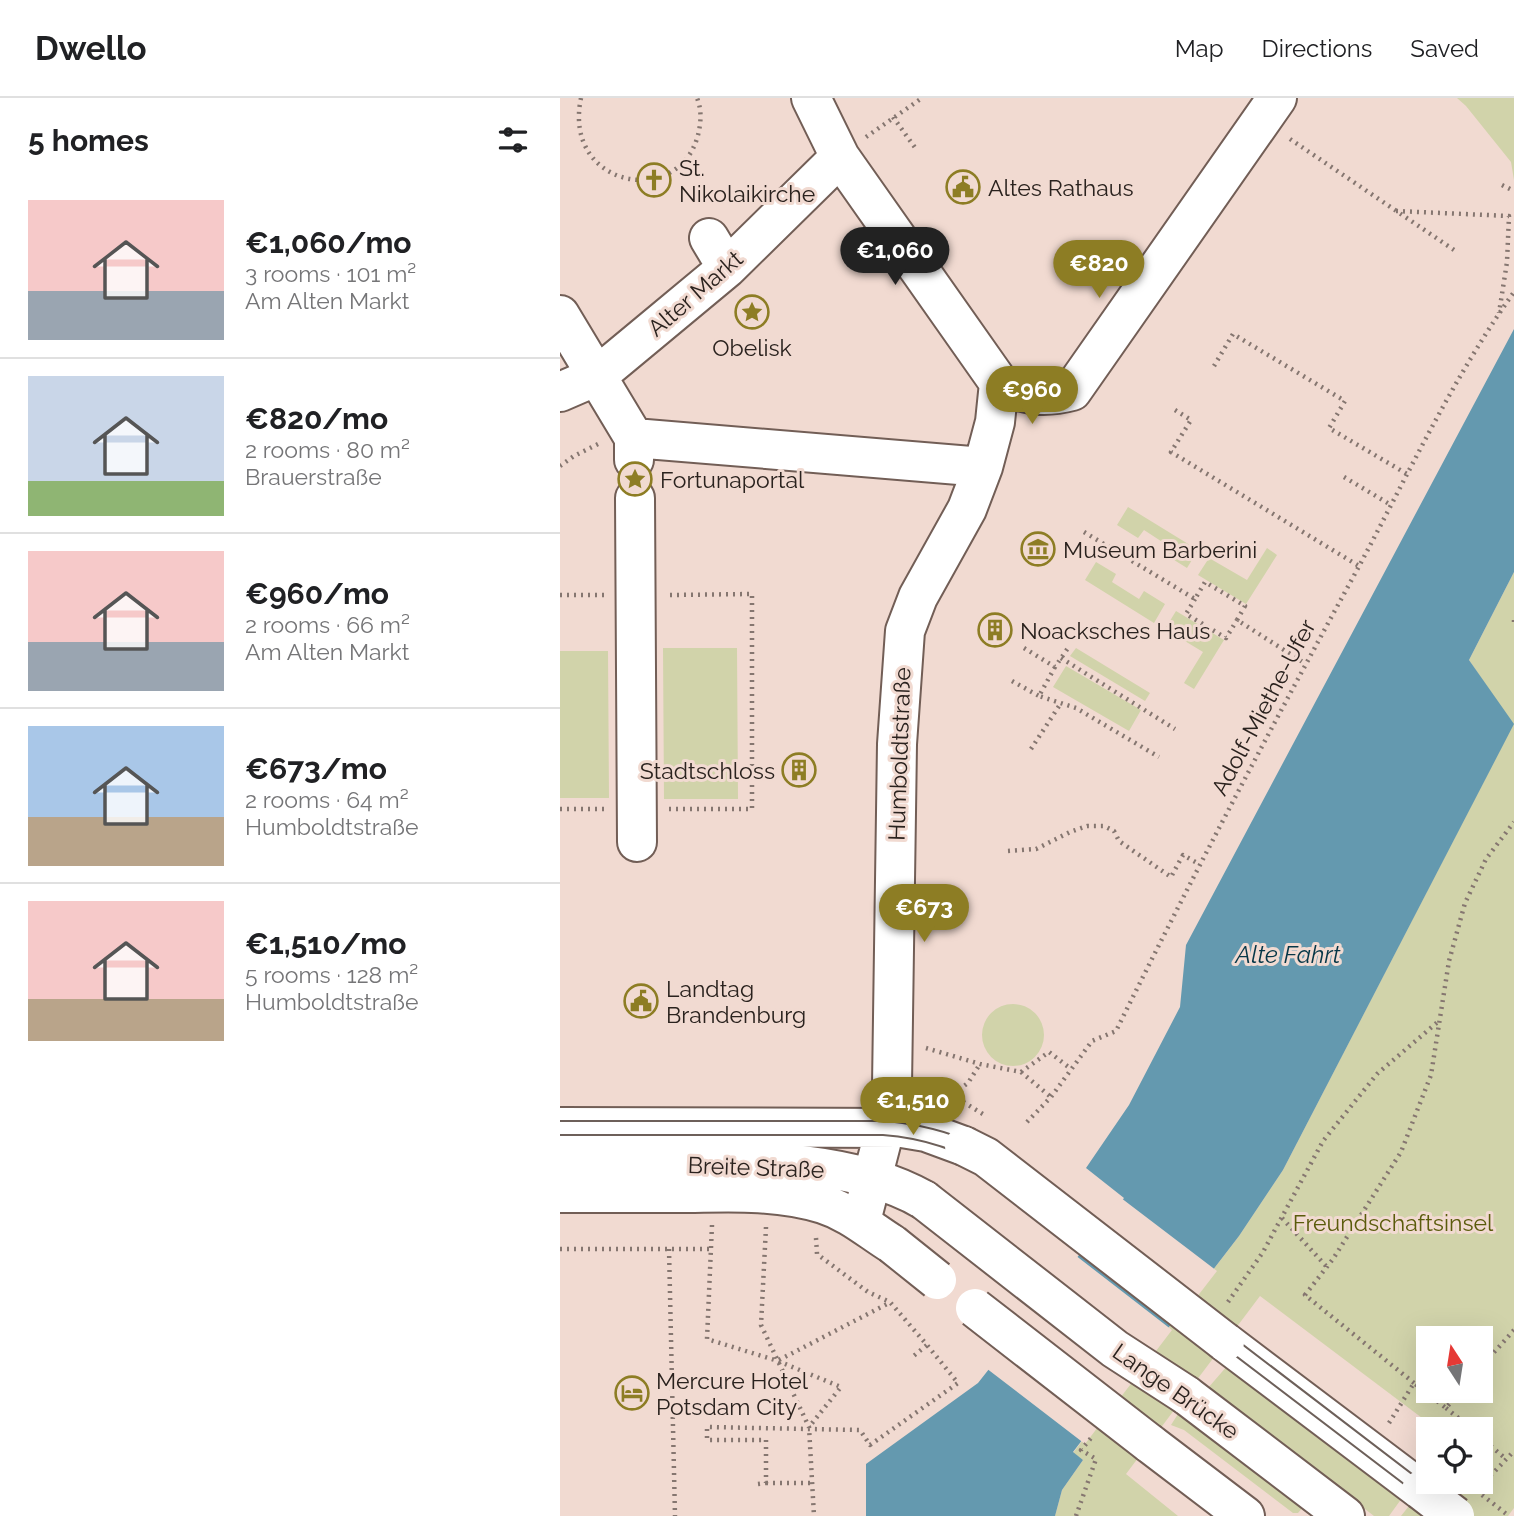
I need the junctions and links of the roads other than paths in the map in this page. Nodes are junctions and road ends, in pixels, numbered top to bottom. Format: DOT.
graph roads {
  1 [pos="811,98"];
  2 [pos="1277,98"];
  3 [pos="840,157"];
  4 [pos="560,315"];
  5 [pos="597,376"];
  6 [pos="999,383"];
  7 [pos="560,392"];
  8 [pos="983,467"];
  9 [pos="635,498"];
  10 [pos="637,825"];
  11 [pos="560,1126"];
  12 [pos="885,1128"];
  13 [pos="560,1164"];
  14 [pos="873,1180"];
  15 [pos="560,1193"];
  16 [pos="862,1221"];
  17 [pos="1008,1265"];
  18 [pos="1463,1507"];
  19 [pos="1340,1515"];
  20 [pos="1245,1516"];
  1 -- 3 [label="street"];
  2 -- 6 [label="street"];
  3 -- 5 [label="street, Alter Markt"];
  3 -- 6 [label="street"];
  4 -- 5 [label="street"];
  5 -- 7 [label="street, Alter Markt"];
  5 -- 8 [label="street"];
  6 -- 8 [label="street"];
  8 -- 12 [label="street, Humboldtstraße"];
  9 -- 10 [label="street"];
  11 -- 12 [label="street"];
  12 -- 14 [label="street, Humboldtstraße"];
  12 -- 18 [label="street, bridge"];
  13 -- 14 [label="street, Breite Straße"];
  14 -- 16 [label="street, Humboldtstraße"];
  14 -- 17 [label="street, Breite Straße, bridge"];
  15 -- 16 [label="street, Breite Straße"];
  16 -- 20 [label="street, Breite Straße, bridge"];
  17 -- 19 [label="street, Lange Brücke, bridge"];
}
